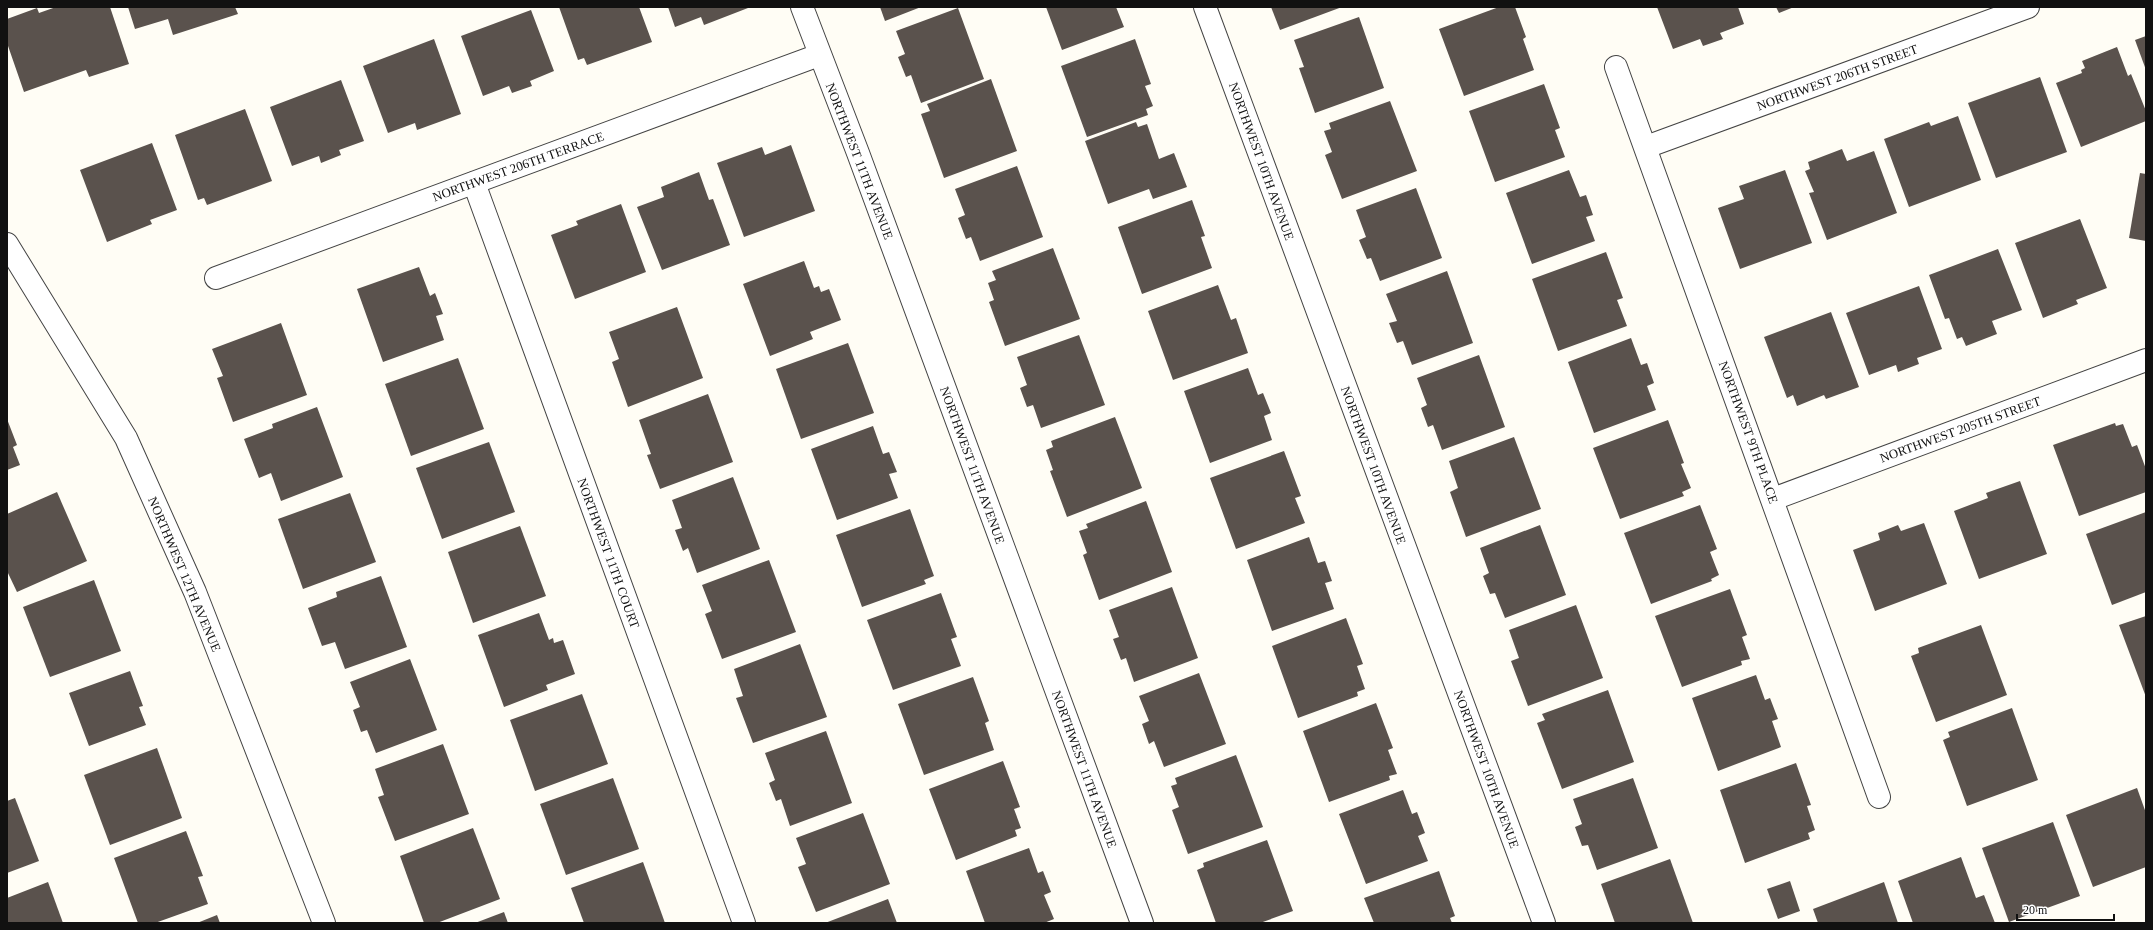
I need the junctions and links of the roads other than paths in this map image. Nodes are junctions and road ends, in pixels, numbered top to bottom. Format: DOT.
graph roads {
  1 [pos="802,7"];
  2 [pos="1205,7"];
  3 [pos="2028,7"];
  4 [pos="819,54"];
  5 [pos="1616,67"];
  6 [pos="1646,147"];
  7 [pos="474,183"];
  8 [pos="7,244"];
  9 [pos="216,278"];
  10 [pos="2146,360"];
  11 [pos="1773,499"];
  12 [pos="1879,797"];
  13 [pos="324,923"];
  14 [pos="744,923"];
  15 [pos="1142,923"];
  16 [pos="1544,923"];
  1 -- 4 [label="street, NORTHWEST 11TH AVENUE"];
  2 -- 16 [label="street, NORTHWEST 10TH AVENUE"];
  3 -- 6 [label="street, NORTHWEST 206TH STREET"];
  4 -- 7 [label="street, NORTHWEST 206TH TERRACE"];
  4 -- 15 [label="street, NORTHWEST 11TH AVENUE"];
  5 -- 6 [label="street, NORTHWEST 9TH PLACE"];
  6 -- 11 [label="street, NORTHWEST 9TH PLACE"];
  7 -- 9 [label="street, NORTHWEST 206TH TERRACE"];
  7 -- 14 [label="street, NORTHWEST 11TH COURT"];
  8 -- 13 [label="street, NORTHWEST 12TH AVENUE"];
  10 -- 11 [label="street, NORTHWEST 205TH STREET"];
  11 -- 12 [label="street, NORTHWEST 9TH PLACE"];
}
